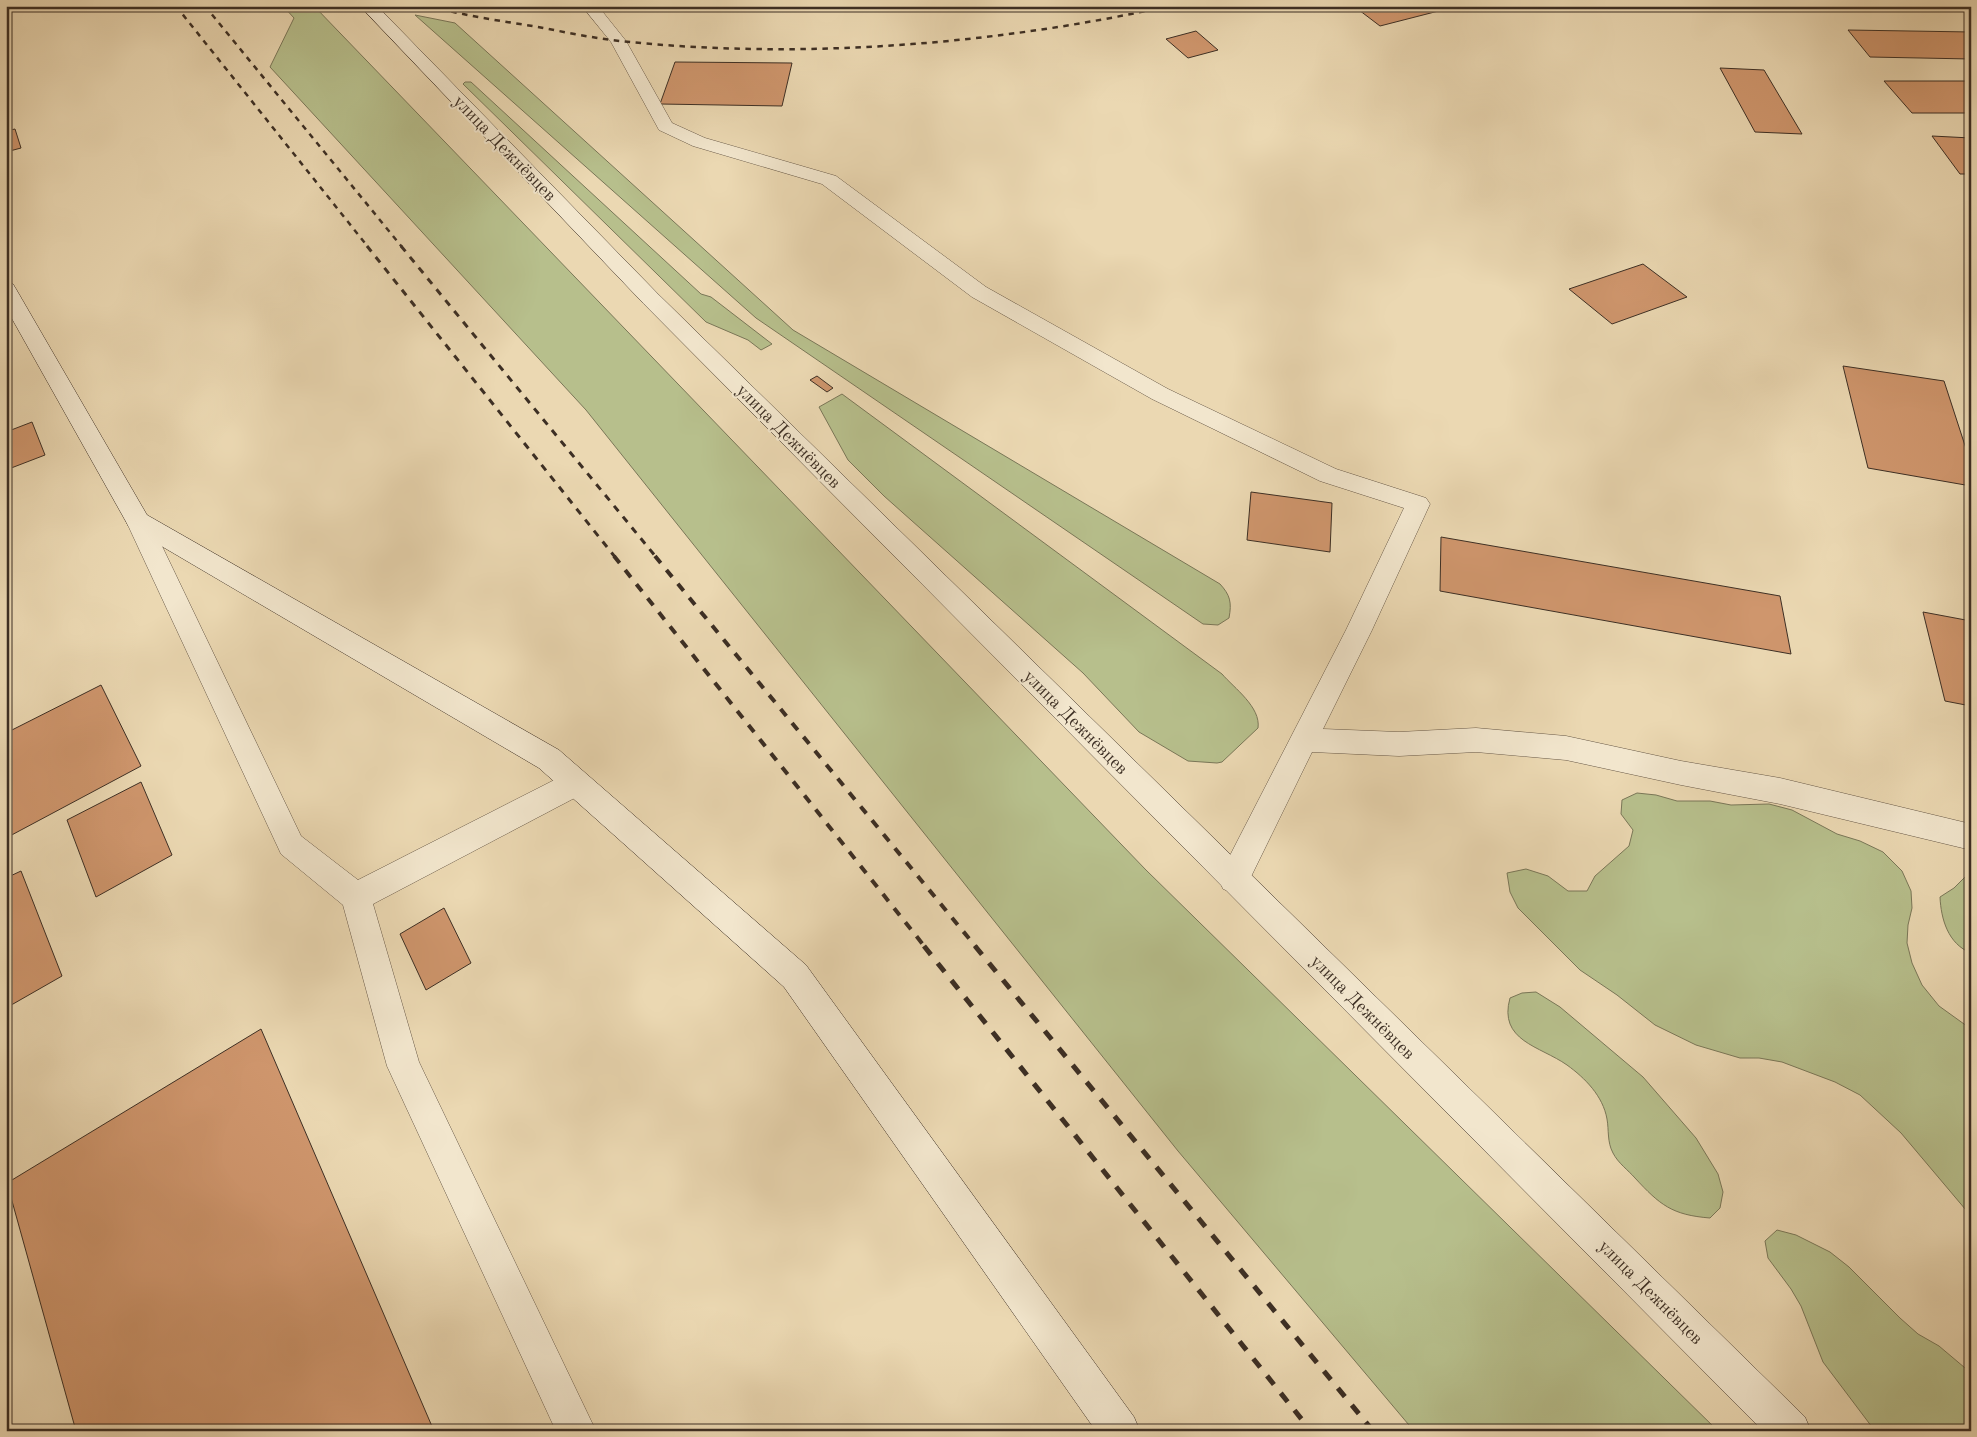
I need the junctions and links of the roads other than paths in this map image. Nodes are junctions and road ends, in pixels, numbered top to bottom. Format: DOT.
graph roads {
  1 [pos="368,6"];
  2 [pos="590,6"];
  3 [pos="6,290"];
  4 [pos="138,521"];
  5 [pos="1303,740"];
  6 [pos="576,783"];
  7 [pos="1971,837"];
  8 [pos="1234,879"];
  9 [pos="356,897"];
  10 [pos="576,1431"];
  11 [pos="1120,1431"];
  12 [pos="1791,1431"];
  1 -- 8 [label="main road, улица Дежнёвцев"];
  2 -- 5 [label="main road"];
  3 -- 4 [label="main road"];
  4 -- 6 [label="main road"];
  4 -- 9 [label="main road"];
  5 -- 7 [label="main road"];
  5 -- 8 [label="main road"];
  6 -- 9 [label="main road"];
  6 -- 11 [label="main road"];
  8 -- 12 [label="main road, улица Дежнёвцев"];
  9 -- 10 [label="main road"];
}
